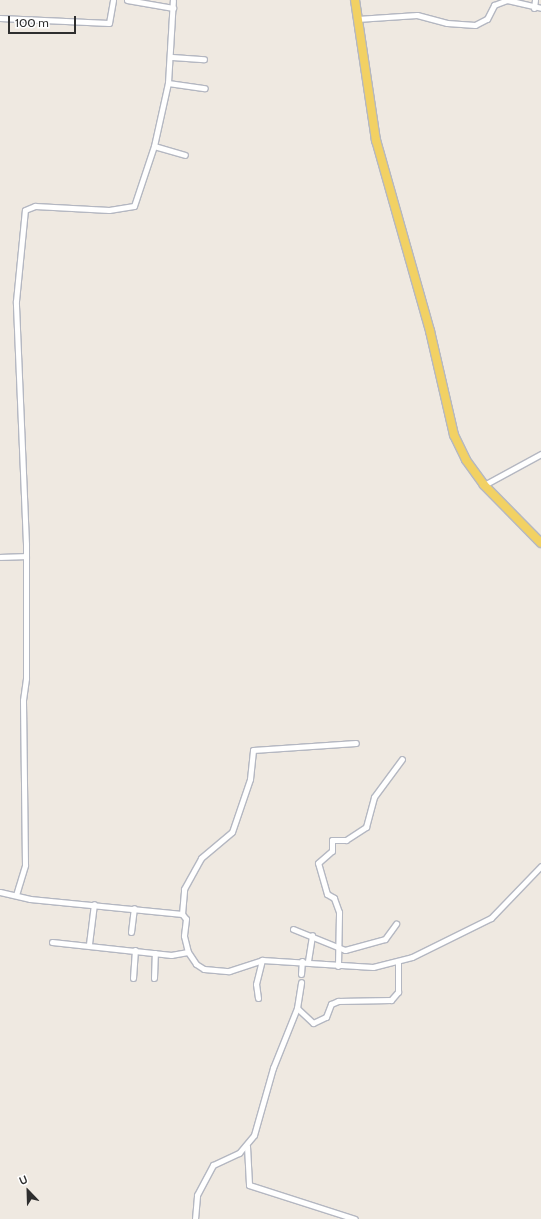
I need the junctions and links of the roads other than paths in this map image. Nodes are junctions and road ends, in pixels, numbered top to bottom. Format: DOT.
graph roads {
  1 [pos="113,0"];
  2 [pos="127,0"];
  3 [pos="174,0"];
  4 [pos="355,0"];
  5 [pos="507,0"];
  6 [pos="535,0"];
  7 [pos="173,8"];
  8 [pos="534,8"];
  9 [pos="541,8"];
  10 [pos="0,18"];
  11 [pos="358,19"];
  12 [pos="172,57"];
  13 [pos="204,59"];
  14 [pos="168,83"];
  15 [pos="205,88"];
  16 [pos="154,146"];
  17 [pos="185,155"];
  18 [pos="541,454"];
  19 [pos="484,485"];
  20 [pos="541,543"];
  21 [pos="26,556"];
  22 [pos="0,557"];
  23 [pos="356,743"];
  24 [pos="402,759"];
  25 [pos="541,866"];
  26 [pos="0,892"];
  27 [pos="16,895"];
  28 [pos="94,904"];
  29 [pos="134,908"];
  30 [pos="182,914"];
  31 [pos="396,924"];
  32 [pos="294,928"];
  33 [pos="131,932"];
  34 [pos="312,935"];
  35 [pos="52,942"];
  36 [pos="89,944"];
  37 [pos="339,949"];
  38 [pos="135,950"];
  39 [pos="188,952"];
  40 [pos="155,953"];
  41 [pos="262,960"];
  42 [pos="302,961"];
  43 [pos="308,961"];
  44 [pos="398,963"];
  45 [pos="338,966"];
  46 [pos="301,974"];
  47 [pos="133,978"];
  48 [pos="154,978"];
  49 [pos="301,982"];
  50 [pos="258,998"];
  51 [pos="297,1008"];
  52 [pos="247,1146"];
  53 [pos="195,1219"];
  54 [pos="355,1219"];
  1 -- 10 [label="street"];
  2 -- 7 [label="street"];
  3 -- 7 [label="street"];
  4 -- 11 [label="main road"];
  5 -- 8 [label="street"];
  5 -- 11 [label="street"];
  6 -- 8 [label="street"];
  7 -- 12 [label="street"];
  8 -- 9 [label="street"];
  11 -- 19 [label="main road"];
  12 -- 13 [label="street"];
  12 -- 14 [label="street"];
  14 -- 15 [label="street"];
  14 -- 16 [label="street"];
  16 -- 17 [label="street"];
  16 -- 21 [label="street"];
  18 -- 19 [label="street"];
  19 -- 20 [label="main road"];
  21 -- 22 [label="street"];
  21 -- 27 [label="street"];
  23 -- 30 [label="street"];
  24 -- 37 [label="street"];
  25 -- 44 [label="street"];
  26 -- 27 [label="street"];
  27 -- 28 [label="street"];
  28 -- 29 [label="street"];
  28 -- 36 [label="street"];
  29 -- 30 [label="street"];
  29 -- 33 [label="street"];
  30 -- 39 [label="street"];
  31 -- 37 [label="street"];
  32 -- 34 [label="street"];
  34 -- 37 [label="street"];
  34 -- 43 [label="street"];
  35 -- 36 [label="street"];
  36 -- 38 [label="street"];
  37 -- 45 [label="street"];
  38 -- 40 [label="street"];
  38 -- 47 [label="street"];
  39 -- 40 [label="street"];
  39 -- 41 [label="street"];
  40 -- 48 [label="street"];
  41 -- 42 [label="street"];
  41 -- 50 [label="street"];
  42 -- 43 [label="street"];
  42 -- 46 [label="street"];
  43 -- 45 [label="street"];
  44 -- 45 [label="street"];
  44 -- 51 [label="street"];
  49 -- 51 [label="street"];
  51 -- 52 [label="street"];
  52 -- 53 [label="street"];
  52 -- 54 [label="street"];
}
